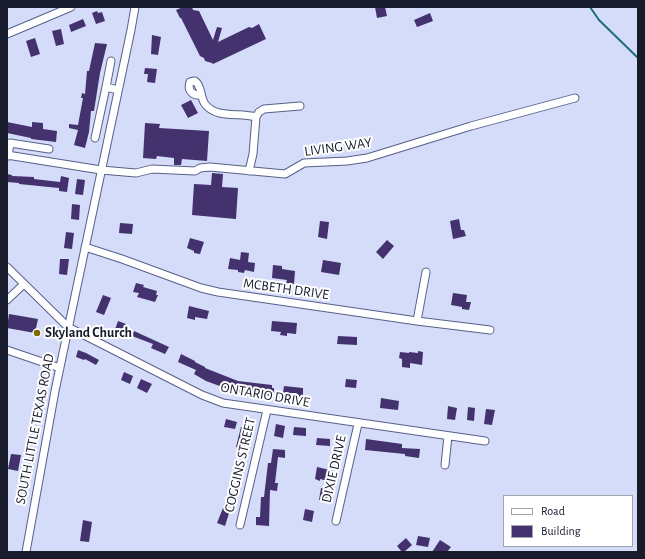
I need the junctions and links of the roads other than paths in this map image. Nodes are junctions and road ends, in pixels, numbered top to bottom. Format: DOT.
graph roads {
  1 [pos="71,7"];
  2 [pos="135,7"];
  3 [pos="56,10"];
  4 [pos="7,34"];
  5 [pos="111,61"];
  6 [pos="106,87"];
  7 [pos="118,90"];
  8 [pos="201,95"];
  9 [pos="576,98"];
  10 [pos="300,106"];
  11 [pos="256,117"];
  12 [pos="95,138"];
  13 [pos="8,143"];
  14 [pos="49,149"];
  15 [pos="8,156"];
  16 [pos="101,170"];
  17 [pos="249,171"];
  18 [pos="85,247"];
  19 [pos="7,267"];
  20 [pos="426,272"];
  21 [pos="24,284"];
  22 [pos="7,300"];
  23 [pos="417,321"];
  24 [pos="68,327"];
  25 [pos="490,330"];
  26 [pos="7,350"];
  27 [pos="60,368"];
  28 [pos="267,410"];
  29 [pos="358,424"];
  30 [pos="448,436"];
  31 [pos="485,441"];
  32 [pos="446,465"];
  33 [pos="336,521"];
  34 [pos="240,525"];
  35 [pos="26,552"];
  1 -- 3 [label="street"];
  2 -- 7 [label="street, SOUTH LITTLE TEXAS ROAD"];
  3 -- 4 [label="street"];
  5 -- 6 [label="street"];
  6 -- 7 [label="street"];
  6 -- 12 [label="street"];
  7 -- 16 [label="street, SOUTH LITTLE TEXAS ROAD"];
  8 -- 11 [label="street"];
  9 -- 17 [label="street, LIVING WAY"];
  10 -- 11 [label="street"];
  11 -- 17 [label="street"];
  13 -- 14 [label="street"];
  13 -- 15 [label="street"];
  15 -- 16 [label="street, LIVING WAY"];
  16 -- 17 [label="street, LIVING WAY"];
  16 -- 18 [label="street, SOUTH LITTLE TEXAS ROAD"];
  18 -- 23 [label="street, MCBETH DRIVE"];
  18 -- 24 [label="street, SOUTH LITTLE TEXAS ROAD"];
  19 -- 21 [label="street, ONTARIO DRIVE"];
  20 -- 23 [label="street"];
  21 -- 22 [label="street"];
  21 -- 24 [label="street, ONTARIO DRIVE"];
  23 -- 25 [label="street, MCBETH DRIVE"];
  24 -- 27 [label="street, SOUTH LITTLE TEXAS ROAD"];
  24 -- 28 [label="street, ONTARIO DRIVE"];
  26 -- 27 [label="street"];
  27 -- 35 [label="street, SOUTH LITTLE TEXAS ROAD"];
  28 -- 29 [label="street, ONTARIO DRIVE"];
  28 -- 34 [label="street, COGGINS STREET"];
  29 -- 30 [label="street, ONTARIO DRIVE"];
  29 -- 33 [label="street, DIXIE DRIVE"];
  30 -- 31 [label="street, ONTARIO DRIVE"];
  30 -- 32 [label="street"];
}
